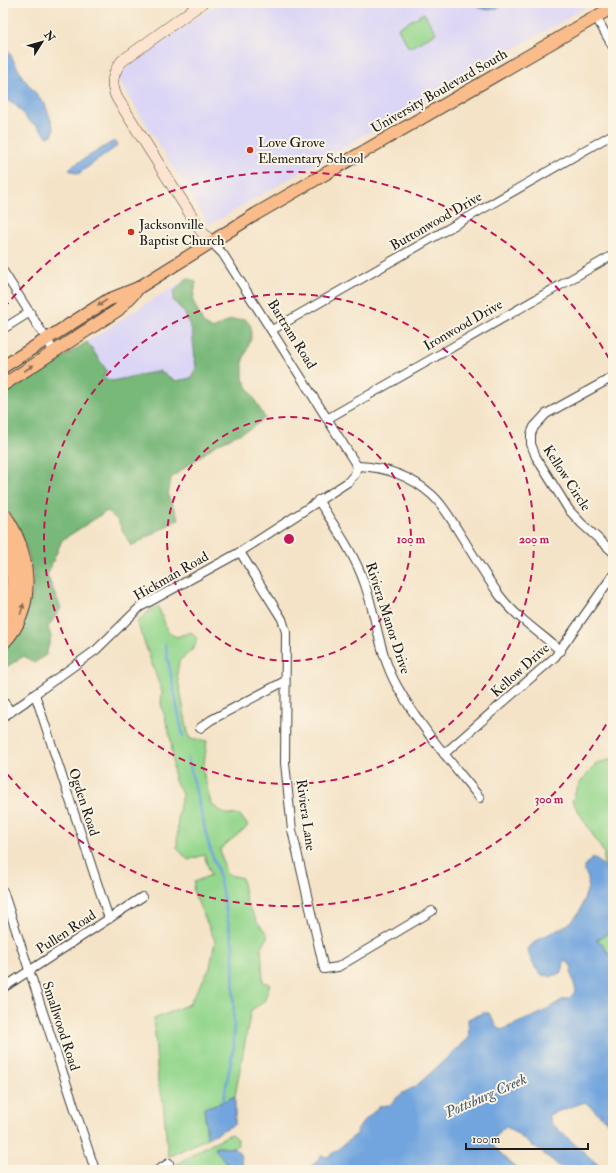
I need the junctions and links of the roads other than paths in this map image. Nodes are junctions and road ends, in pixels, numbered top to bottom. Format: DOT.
graph roads {
  1 [pos="202,3"];
  2 [pos="613,7"];
  3 [pos="596,17"];
  4 [pos="613,47"];
  5 [pos="613,134"];
  6 [pos="211,242"];
  7 [pos="613,255"];
  8 [pos="3,271"];
  9 [pos="138,288"];
  10 [pos="30,312"];
  11 [pos="3,329"];
  12 [pos="272,330"];
  13 [pos="47,338"];
  14 [pos="54,351"];
  15 [pos="3,367"];
  16 [pos="613,376"];
  17 [pos="3,385"];
  18 [pos="327,419"];
  19 [pos="357,466"];
  20 [pos="318,500"];
  21 [pos="3,514"];
  22 [pos="3,538"];
  23 [pos="240,552"];
  24 [pos="613,552"];
  25 [pos="613,575"];
  26 [pos="3,620"];
  27 [pos="3,642"];
  28 [pos="561,651"];
  29 [pos="285,681"];
  30 [pos="35,694"];
  31 [pos="3,701"];
  32 [pos="11,712"];
  33 [pos="3,717"];
  34 [pos="200,728"];
  35 [pos="444,754"];
  36 [pos="480,798"];
  37 [pos="3,891"];
  38 [pos="142,897"];
  39 [pos="432,911"];
  40 [pos="109,919"];
  41 [pos="30,971"];
  42 [pos="3,988"];
  43 [pos="169,1163"];
  44 [pos="95,1170"];
  45 [pos="158,1170"];
  1 -- 6 [label="street, Bartram Road"];
  2 -- 3 [label="main road, University Boulevard South"];
  3 -- 4 [label="street"];
  3 -- 6 [label="main road, University Boulevard South"];
  5 -- 12 [label="street, Buttonwood Drive"];
  6 -- 9 [label="main road, University Boulevard South"];
  6 -- 12 [label="street, Bartram Road"];
  7 -- 18 [label="street, Ironwood Drive"];
  8 -- 10 [label="street"];
  9 -- 13 [label="main road, University Boulevard South, one-way"];
  9 -- 14 [label="main road, University Boulevard South"];
  10 -- 11 [label="street"];
  10 -- 13 [label="street"];
  12 -- 18 [label="street, Bartram Road"];
  13 -- 14 [label="street"];
  13 -- 15 [label="main road, University Boulevard South"];
  17 -- 14 [label="main road, University Boulevard South, one-way"];
  16 -- 24 [label="street, Kellow Circle"];
  18 -- 19 [label="street, Bartram Road"];
  19 -- 20 [label="street, Hickman Road"];
  19 -- 28 [label="street"];
  20 -- 23 [label="street, Hickman Road"];
  20 -- 35 [label="street, Riviera Manor Drive"];
  27 -- 21 [label="highway, one-way"];
  22 -- 26 [label="highway"];
  23 -- 29 [label="street, Riviera Lane"];
  23 -- 30 [label="street, Hickman Road"];
  25 -- 28 [label="street, Kellow Drive"];
  28 -- 35 [label="street, Kellow Drive"];
  29 -- 34 [label="street"];
  29 -- 39 [label="street, Riviera Lane"];
  30 -- 32 [label="street, Hickman Road"];
  30 -- 40 [label="street, Ogden Road"];
  31 -- 32 [label="street"];
  32 -- 33 [label="street, Hickman Road"];
  35 -- 36 [label="street, Riviera Manor Drive"];
  37 -- 41 [label="street, Smallwood Road"];
  38 -- 40 [label="street, Pullen Road"];
  40 -- 41 [label="street, Pullen Road"];
  41 -- 42 [label="street, Pullen Road"];
  41 -- 44 [label="street, Smallwood Road"];
  43 -- 45 [label="street"];
}
